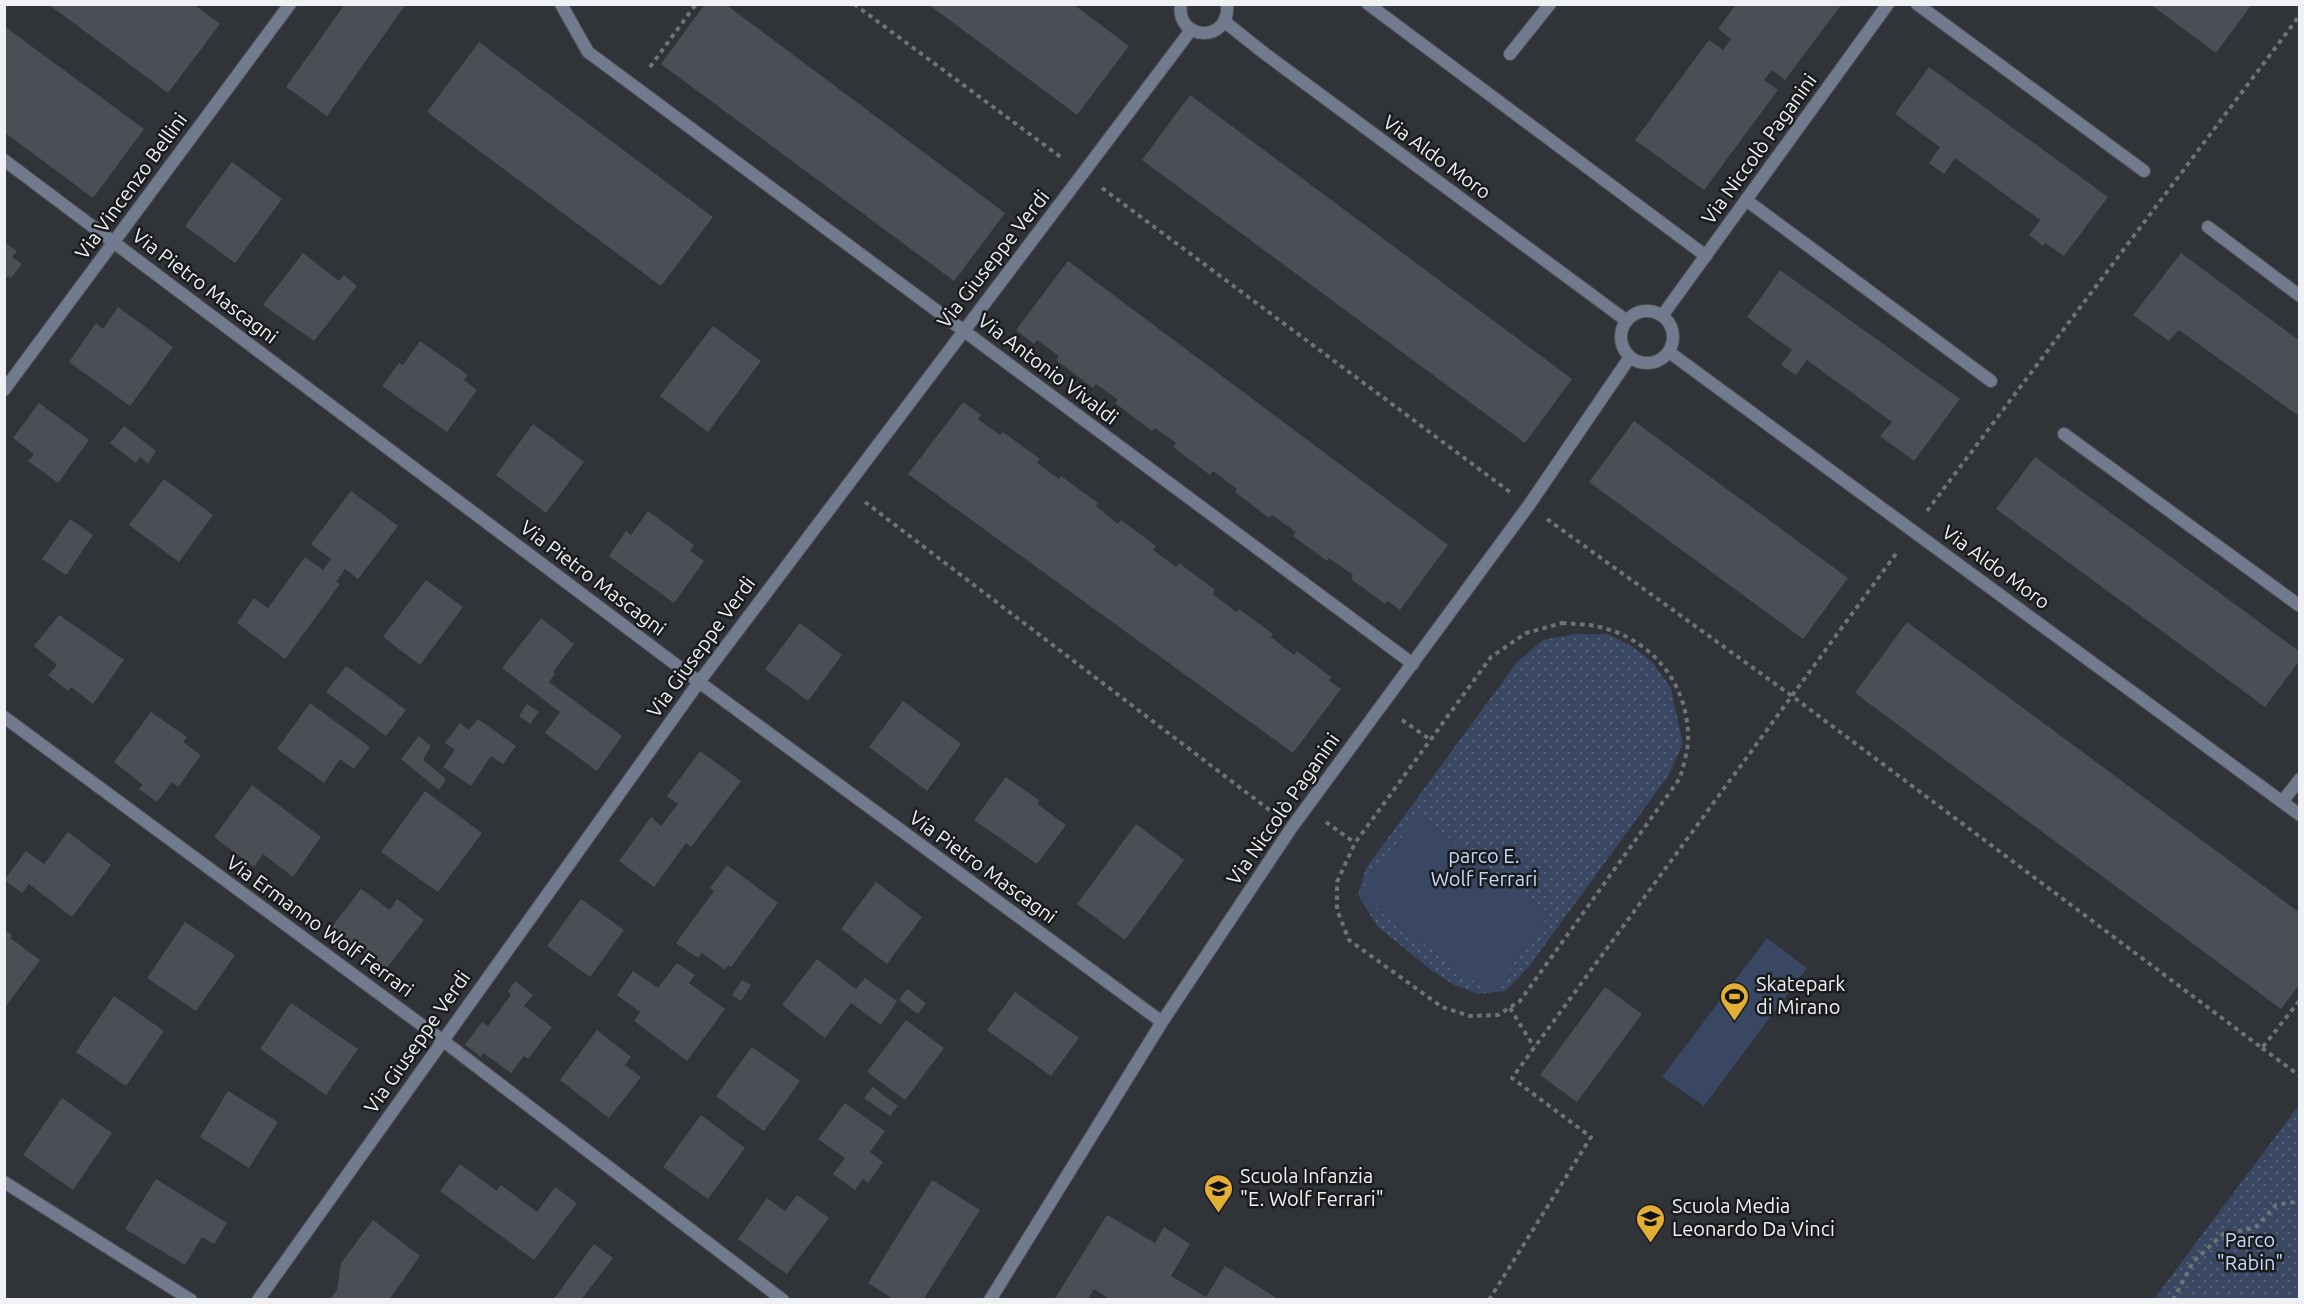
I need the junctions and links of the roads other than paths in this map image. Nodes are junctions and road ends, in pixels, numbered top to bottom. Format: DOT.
graph roads {
  1 [pos="290,4"];
  2 [pos="561,4"];
  3 [pos="1181,4"];
  4 [pos="1227,4"];
  5 [pos="1368,4"];
  6 [pos="1550,4"];
  7 [pos="1888,4"];
  8 [pos="1917,4"];
  9 [pos="1225,22"];
  10 [pos="1191,30"];
  11 [pos="1510,54"];
  12 [pos="4,160"];
  13 [pos="2144,171"];
  14 [pos="1746,200"];
  15 [pos="2208,227"];
  16 [pos="114,242"];
  17 [pos="1706,256"];
  18 [pos="2300,296"];
  19 [pos="1662,316"];
  20 [pos="1627,321"];
  21 [pos="963,330"];
  22 [pos="1669,352"];
  23 [pos="1630,357"];
  24 [pos="1991,381"];
  25 [pos="4,390"];
  26 [pos="2064,434"];
  27 [pos="2300,606"];
  28 [pos="1413,664"];
  29 [pos="699,682"];
  30 [pos="4,717"];
  31 [pos="2300,778"];
  32 [pos="2282,802"];
  33 [pos="2300,815"];
  34 [pos="1162,1022"];
  35 [pos="442,1040"];
  36 [pos="4,1182"];
  37 [pos="191,1299"];
  38 [pos="258,1299"];
  39 [pos="783,1299"];
  40 [pos="990,1299"];
  1 -- 16 [label="street, Via Vincenzo Bellini"];
  2 -- 21 [label="street, Via Antonio Vivaldi"];
  3 -- 10 [label="street"];
  4 -- 9 [label="street"];
  5 -- 17 [label="street"];
  6 -- 11 [label="street"];
  7 -- 14 [label="street, Via Niccolò Paganini"];
  8 -- 13 [label="street"];
  9 -- 10 [label="street"];
  9 -- 20 [label="street, Via Aldo Moro"];
  10 -- 21 [label="street, Via Giuseppe Verdi"];
  12 -- 16 [label="street, Via Pietro Mascagni"];
  14 -- 17 [label="street, Via Niccolò Paganini"];
  14 -- 24 [label="street"];
  15 -- 18 [label="street"];
  16 -- 25 [label="street, Via Vincenzo Bellini"];
  16 -- 29 [label="street, Via Pietro Mascagni"];
  17 -- 19 [label="street, Via Niccolò Paganini"];
  19 -- 20 [label="street"];
  19 -- 22 [label="street"];
  20 -- 23 [label="street"];
  21 -- 28 [label="street, Via Antonio Vivaldi"];
  21 -- 29 [label="street, Via Giuseppe Verdi"];
  22 -- 23 [label="street"];
  22 -- 32 [label="street, Via Aldo Moro"];
  23 -- 28 [label="street, Via Niccolò Paganini"];
  26 -- 27 [label="street"];
  28 -- 34 [label="street, Via Niccolò Paganini"];
  29 -- 34 [label="street, Via Pietro Mascagni"];
  29 -- 35 [label="street, Via Giuseppe Verdi"];
  30 -- 35 [label="street, Via Ermanno Wolf Ferrari"];
  31 -- 32 [label="street"];
  32 -- 33 [label="street, Via Aldo Moro"];
  34 -- 40 [label="street, Via Niccolò Paganini"];
  35 -- 38 [label="street, Via Giuseppe Verdi"];
  35 -- 39 [label="street, Via Ermanno Wolf Ferrari"];
  36 -- 37 [label="street"];
}
